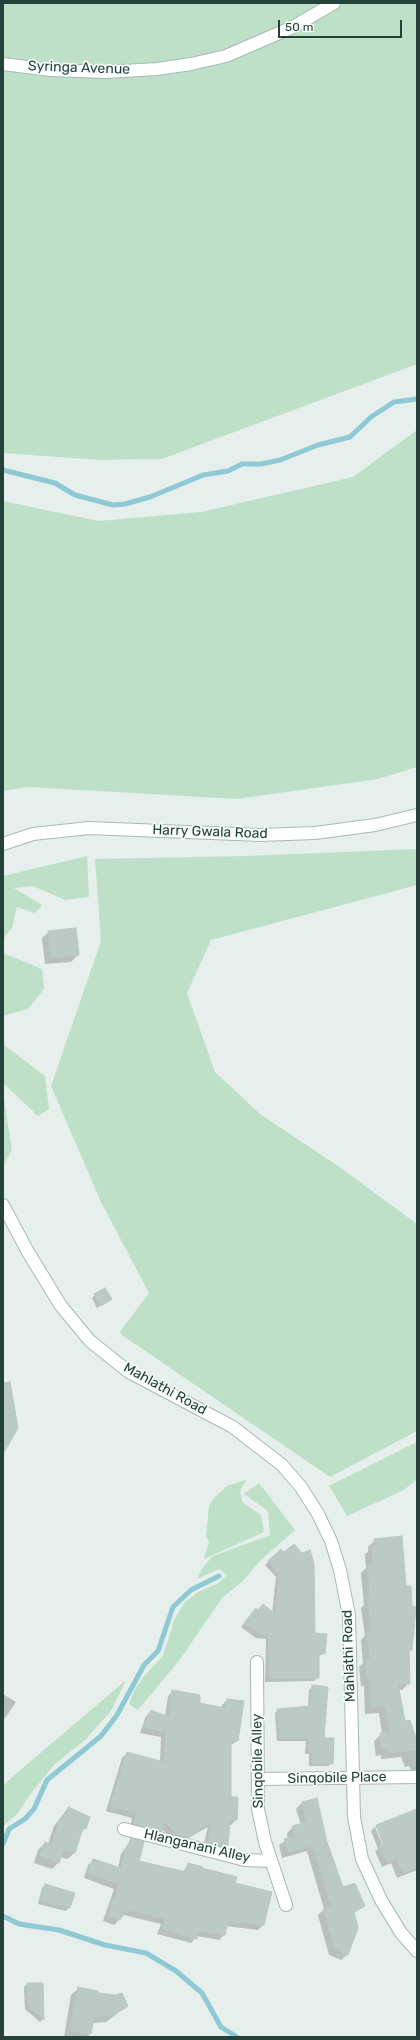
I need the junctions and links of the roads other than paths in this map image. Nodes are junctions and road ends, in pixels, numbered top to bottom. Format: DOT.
graph roads {
  1 [pos="334,3"];
  2 [pos="3,64"];
  3 [pos="417,815"];
  4 [pos="3,844"];
  5 [pos="3,1205"];
  6 [pos="257,1662"];
  7 [pos="417,1777"];
  8 [pos="352,1778"];
  9 [pos="258,1779"];
  10 [pos="124,1829"];
  11 [pos="271,1860"];
  12 [pos="286,1905"];
  13 [pos="417,1951"];
  1 -- 2 [label="street, Syringa Avenue"];
  3 -- 4 [label="street, Harry Gwala Road"];
  5 -- 8 [label="street, Mahlathi Road"];
  6 -- 9 [label="street, Sinqobile Alley"];
  7 -- 8 [label="street, Sinqobile Place"];
  8 -- 9 [label="street, Sinqobile Place"];
  8 -- 13 [label="street, Mahlathi Road"];
  9 -- 11 [label="street, Sinqobile Alley"];
  10 -- 11 [label="street, Hlanganani Alley"];
  11 -- 12 [label="street, Sinqobile Alley"];
}
